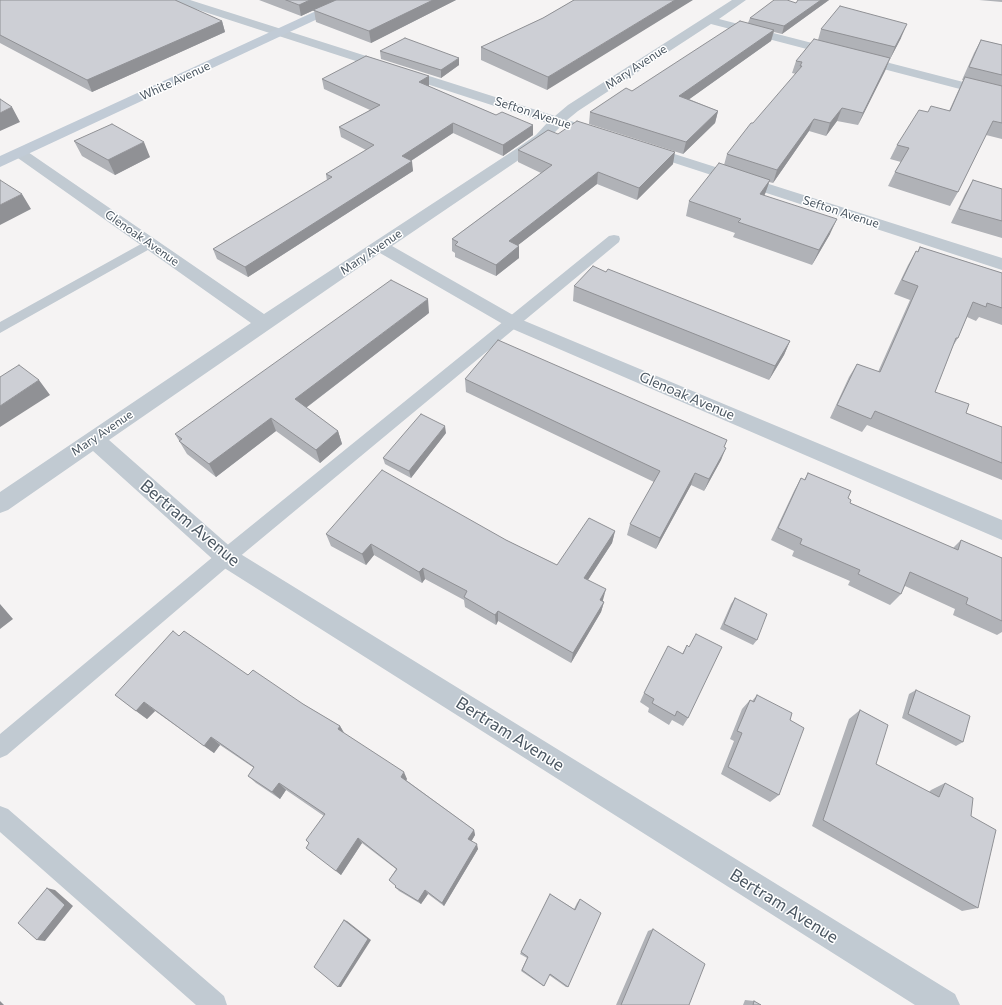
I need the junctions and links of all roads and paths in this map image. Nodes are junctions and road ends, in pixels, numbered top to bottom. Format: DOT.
graph roads {
  1 [pos="178,0"];
  2 [pos="350,0"];
  3 [pos="740,0"];
  4 [pos="709,20"];
  5 [pos="282,32"];
  6 [pos="1002,96"];
  7 [pos="557,121"];
  8 [pos="579,128"];
  9 [pos="631,145"];
  10 [pos="20,153"];
  11 [pos="0,162"];
  12 [pos="614,239"];
  13 [pos="150,244"];
  14 [pos="380,246"];
  15 [pos="1002,264"];
  16 [pos="514,323"];
  17 [pos="264,324"];
  18 [pos="0,328"];
  19 [pos="94,439"];
  20 [pos="0,504"];
  21 [pos="1002,530"];
  22 [pos="226,558"];
  23 [pos="0,748"];
  24 [pos="0,818"];
  25 [pos="215,1005"];
  26 [pos="944,1005"];
  1 -- 5 [label="street, Sefton Avenue"];
  2 -- 5 [label="street, White Avenue"];
  3 -- 4 [label="street, Mary Avenue"];
  4 -- 6 [label="street"];
  4 -- 7 [label="street, Mary Avenue"];
  5 -- 7 [label="street, Sefton Avenue"];
  5 -- 10 [label="street, White Avenue"];
  7 -- 8 [label="street, Sefton Avenue"];
  7 -- 14 [label="street, Mary Avenue"];
  9 -- 15 [label="street, Sefton Avenue"];
  10 -- 11 [label="street, White Avenue"];
  10 -- 13 [label="street, Glenoak Avenue"];
  12 -- 16 [label="lane"];
  13 -- 17 [label="street, Glenoak Avenue"];
  13 -- 18 [label="lane"];
  14 -- 16 [label="street, Glenoak Avenue"];
  14 -- 17 [label="street, Mary Avenue"];
  16 -- 21 [label="street, Glenoak Avenue"];
  16 -- 22 [label="lane"];
  17 -- 19 [label="street, Mary Avenue"];
  19 -- 20 [label="street, Mary Avenue"];
  19 -- 22 [label="street, Bertram Avenue"];
  22 -- 23 [label="lane"];
  22 -- 26 [label="street, Bertram Avenue"];
  24 -- 25 [label="lane"];
}
